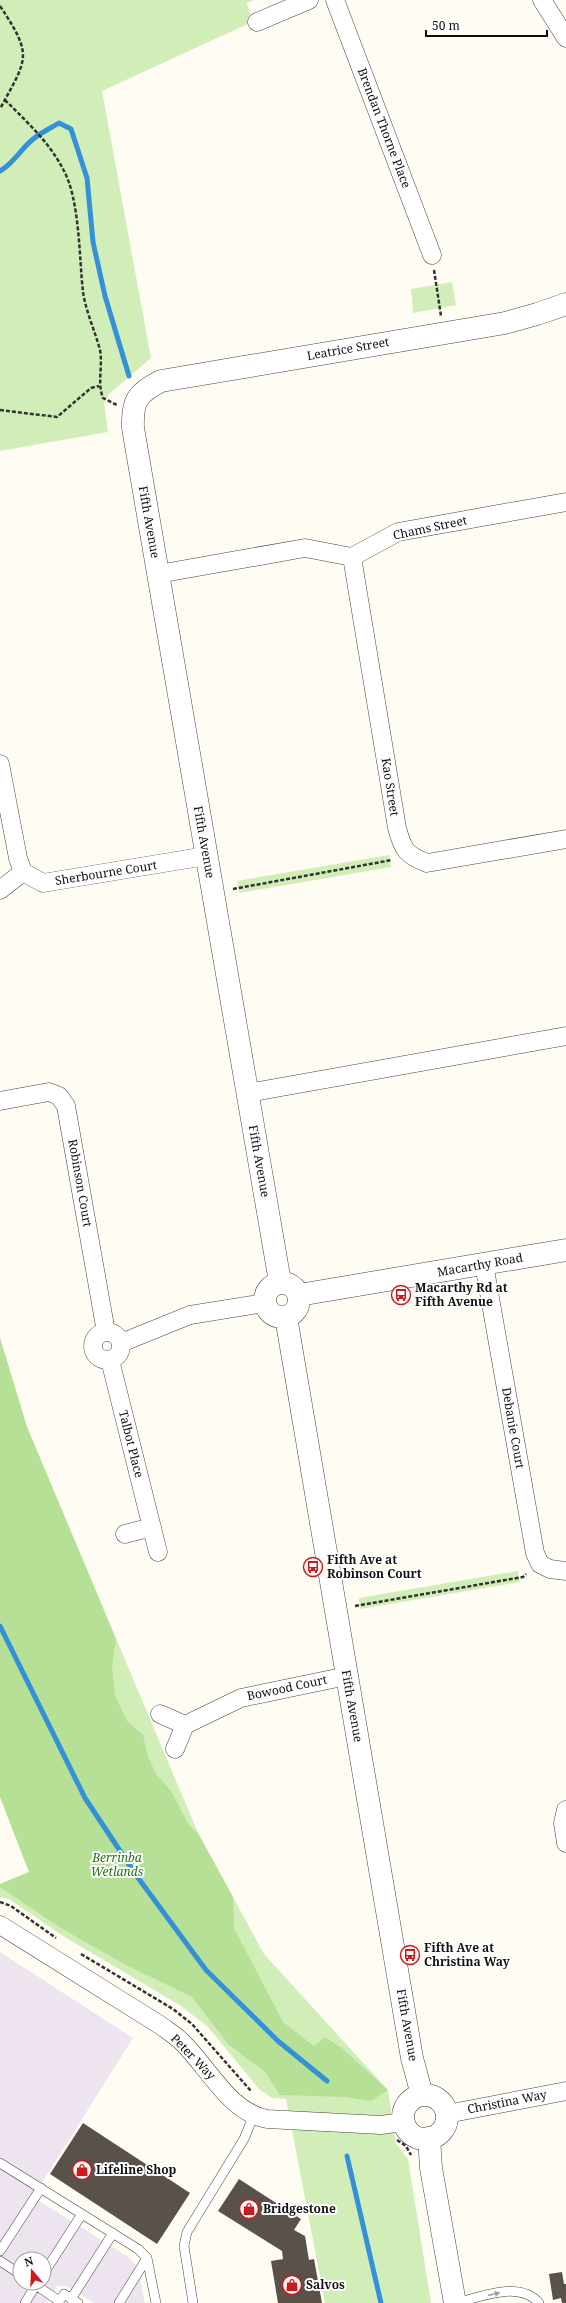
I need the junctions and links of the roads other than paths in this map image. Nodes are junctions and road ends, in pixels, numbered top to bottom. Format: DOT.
graph roads {
  1 [pos="309,0"];
  2 [pos="335,0"];
  3 [pos="542,0"];
  4 [pos="257,22"];
  5 [pos="566,38"];
  6 [pos="432,255"];
  7 [pos="566,304"];
  8 [pos="133,407"];
  9 [pos="566,502"];
  10 [pos="352,557"];
  11 [pos="158,574"];
  12 [pos="0,764"];
  13 [pos="566,839"];
  14 [pos="206,856"];
  15 [pos="23,872"];
  16 [pos="0,890"];
  17 [pos="566,1036"];
  18 [pos="248,1093"];
  19 [pos="0,1101"];
  20 [pos="566,1250"];
  21 [pos="484,1264"];
  22 [pos="280,1282"];
  23 [pos="299,1295"];
  24 [pos="265,1303"];
  25 [pos="286,1317"];
  26 [pos="106,1332"];
  27 [pos="121,1344"];
  28 [pos="110,1360"];
  29 [pos="152,1527"];
  30 [pos="125,1534"];
  31 [pos="158,1552"];
  32 [pos="566,1570"];
  33 [pos="347,1676"];
  34 [pos="160,1714"];
  35 [pos="185,1725"];
  36 [pos="175,1749"];
  37 [pos="566,1810"];
  38 [pos="566,1843"];
  39 [pos="0,1925"];
  40 [pos="566,2091"];
  41 [pos="422,2094"];
  42 [pos="447,2114"];
  43 [pos="253,2116"];
  44 [pos="398,2129"];
  45 [pos="429,2138"];
  46 [pos="1,2165"];
  47 [pos="41,2188"];
  48 [pos="82,2214"];
  49 [pos="113,2233"];
  50 [pos="0,2251"];
  51 [pos="147,2258"];
  52 [pos="0,2261"];
  53 [pos="52,2261"];
  54 [pos="12,2269"];
  55 [pos="31,2291"];
  56 [pos="44,2291"];
  57 [pos="75,2301"];
  58 [pos="59,2302"];
  59 [pos="25,2303"];
  60 [pos="119,2303"];
  61 [pos="156,2303"];
  62 [pos="193,2303"];
  63 [pos="456,2303"];
  64 [pos="539,2303"];
  1 -- 4 [label="street"];
  2 -- 6 [label="street, Brendan Thorne Place"];
  3 -- 5 [label="street"];
  7 -- 8 [label="street, Leatrice Street"];
  8 -- 11 [label="street, Fifth Avenue"];
  9 -- 10 [label="street, Chams Street"];
  10 -- 11 [label="street"];
  10 -- 13 [label="street, Kao Street"];
  11 -- 14 [label="street, Fifth Avenue"];
  12 -- 15 [label="street"];
  14 -- 15 [label="street, Sherbourne Court"];
  14 -- 18 [label="street, Fifth Avenue"];
  15 -- 16 [label="street"];
  17 -- 18 [label="street"];
  18 -- 22 [label="street, Fifth Avenue"];
  19 -- 26 [label="street, Robinson Court"];
  20 -- 21 [label="street, Macarthy Road"];
  21 -- 23 [label="street, Macarthy Road"];
  21 -- 32 [label="street, Debanie Court"];
  22 -- 23 [label="street"];
  22 -- 24 [label="street"];
  23 -- 25 [label="street"];
  24 -- 25 [label="street"];
  24 -- 27 [label="street"];
  25 -- 33 [label="street, Fifth Avenue"];
  26 -- 27 [label="street"];
  26 -- 28 [label="street"];
  27 -- 28 [label="street"];
  28 -- 29 [label="street, Talbot Place"];
  29 -- 30 [label="street"];
  29 -- 31 [label="street, Talbot Place"];
  33 -- 35 [label="street, Bowood Court"];
  33 -- 41 [label="street, Fifth Avenue"];
  34 -- 35 [label="street"];
  35 -- 36 [label="street"];
  37 -- 38 [label="street"];
  39 -- 43 [label="street, Peter Way"];
  40 -- 42 [label="street, Christina Way"];
  41 -- 42 [label="street"];
  41 -- 44 [label="street"];
  42 -- 45 [label="street"];
  43 -- 44 [label="street, Peter Way"];
  43 -- 62 [label="lane"];
  44 -- 45 [label="street"];
  45 -- 63 [label="street"];
  46 -- 47 [label="lane"];
  47 -- 48 [label="lane"];
  47 -- 50 [label="lane"];
  48 -- 49 [label="lane"];
  48 -- 53 [label="lane"];
  49 -- 51 [label="lane"];
  49 -- 57 [label="lane"];
  51 -- 60 [label="lane"];
  51 -- 61 [label="lane"];
  52 -- 54 [label="lane"];
  55 -- 59 [label="lane"];
  56 -- 58 [label="lane"];
  57 -- 58 [label="lane"];
  63 -- 64 [label="lane, one-way"];
}
